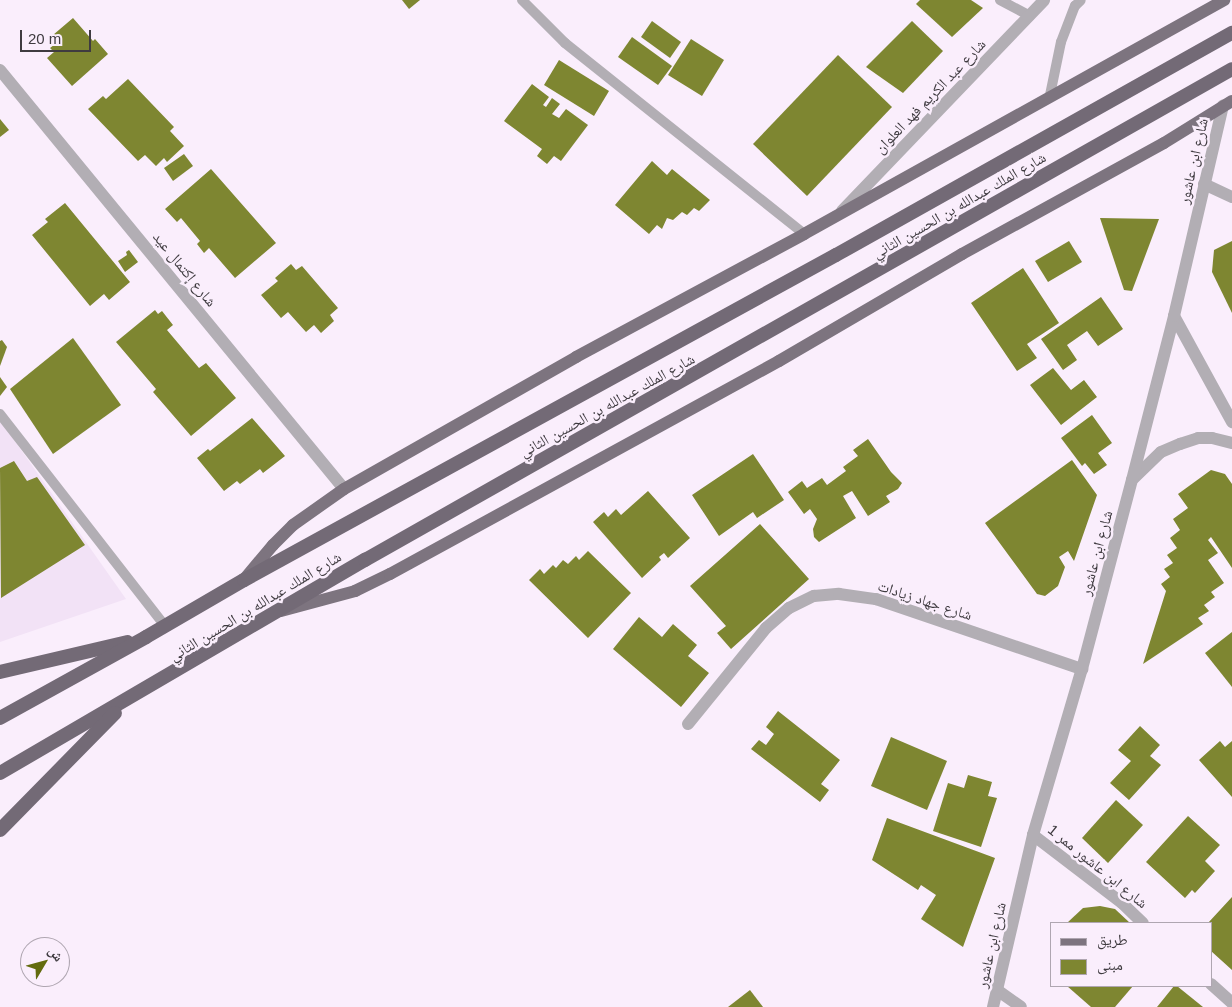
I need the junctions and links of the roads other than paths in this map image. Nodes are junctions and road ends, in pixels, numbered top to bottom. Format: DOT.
graph roads {
  1 [pos="522,0"];
  2 [pos="1000,0"];
  3 [pos="1044,0"];
  4 [pos="1081,0"];
  5 [pos="1224,0"];
  6 [pos="1030,16"];
  7 [pos="1232,33"];
  8 [pos="1232,69"];
  9 [pos="0,70"];
  10 [pos="1050,95"];
  11 [pos="1228,104"];
  12 [pos="1204,184"];
  13 [pos="1232,197"];
  14 [pos="840,213"];
  15 [pos="804,234"];
  16 [pos="1174,316"];
  17 [pos="0,414"];
  18 [pos="1232,422"];
  19 [pos="1232,443"];
  20 [pos="1132,480"];
  21 [pos="344,489"];
  22 [pos="244,580"];
  23 [pos="276,612"];
  24 [pos="166,626"];
  25 [pos="146,638"];
  26 [pos="1082,669"];
  27 [pos="0,672"];
  28 [pos="129,700"];
  29 [pos="0,718"];
  30 [pos="688,724"];
  31 [pos="0,773"];
  32 [pos="0,830"];
  33 [pos="1033,835"];
  34 [pos="1143,922"];
  35 [pos="1212,985"];
  36 [pos="997,990"];
  37 [pos="1232,1003"];
  38 [pos="993,1007"];
  39 [pos="1021,1007"];
  1 -- 15 [label="lane"];
  2 -- 6 [label="lane"];
  3 -- 6 [label="street, شارع عبد الكريم فهد العلوان"];
  4 -- 10 [label="lane"];
  5 -- 10 [label="main road"];
  6 -- 14 [label="street, شارع عبد الكريم فهد العلوان"];
  7 -- 22 [label="highway, شارع الملك عبدالله بن الحسين الثاني"];
  8 -- 23 [label="highway, شارع الملك عبدالله بن الحسين الثاني"];
  9 -- 21 [label="street, شارع إكتمال عيد"];
  10 -- 14 [label="main road"];
  11 -- 12 [label="street, شارع ابن عاشور"];
  11 -- 23 [label="main road"];
  12 -- 13 [label="street"];
  12 -- 16 [label="street, شارع ابن عاشور"];
  14 -- 15 [label="main road"];
  15 -- 21 [label="main road"];
  16 -- 18 [label="street"];
  16 -- 20 [label="street, شارع ابن عاشور"];
  17 -- 24 [label="lane"];
  19 -- 20 [label="street"];
  20 -- 26 [label="street, شارع ابن عاشور"];
  21 -- 22 [label="main road"];
  22 -- 24 [label="highway, شارع الملك عبدالله بن الحسين الثاني"];
  23 -- 28 [label="highway, شارع الملك عبدالله بن الحسين الثاني"];
  24 -- 25 [label="highway, شارع الملك عبدالله بن الحسين الثاني"];
  25 -- 27 [label="highway"];
  25 -- 29 [label="highway, شارع الملك عبدالله بن الحسين الثاني"];
  26 -- 30 [label="street, شارع جهاد زيادات"];
  26 -- 33 [label="street, شارع ابن عاشور"];
  28 -- 31 [label="highway, شارع الملك عبدالله بن الحسين الثاني"];
  28 -- 32 [label="highway"];
  33 -- 34 [label="street, شارع ابن عاشور ممر 1"];
  33 -- 36 [label="street, شارع ابن عاشور"];
  35 -- 37 [label="street"];
  36 -- 38 [label="street, شارع ابن عاشور"];
  36 -- 39 [label="street"];
}
